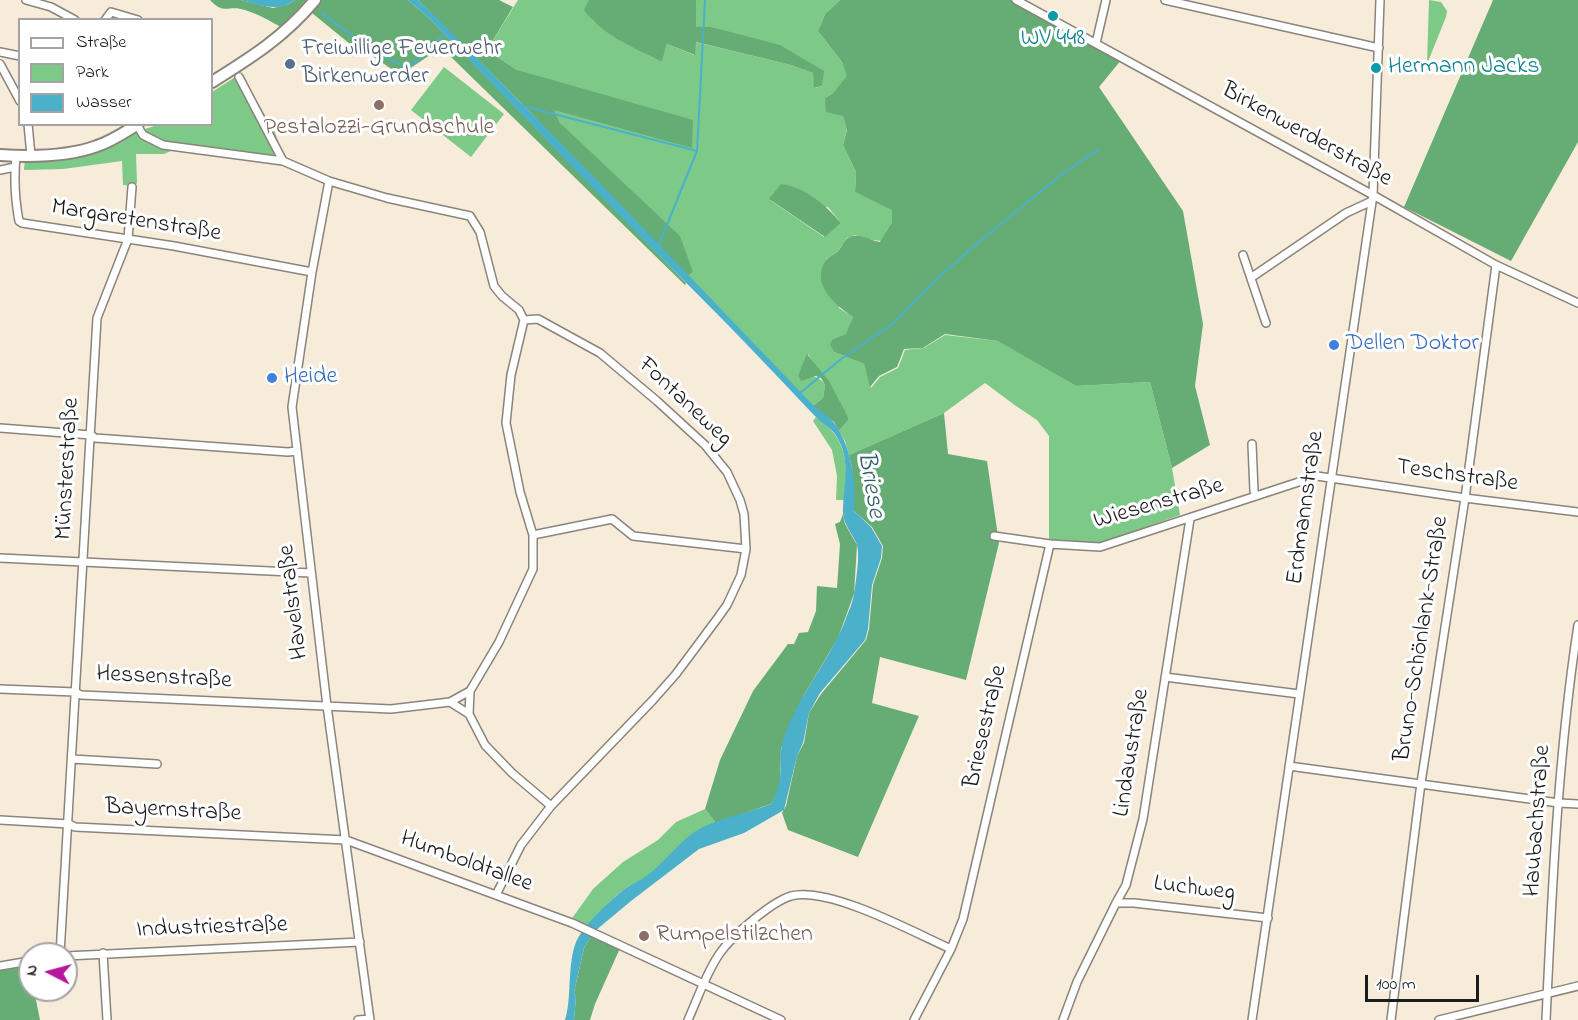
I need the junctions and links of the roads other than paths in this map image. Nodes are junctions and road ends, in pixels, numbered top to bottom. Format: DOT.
graph roads {
  1 [pos="26,0"];
  2 [pos="315,0"];
  3 [pos="1016,0"];
  4 [pos="1106,0"];
  5 [pos="1165,0"];
  6 [pos="1380,0"];
  7 [pos="71,18"];
  8 [pos="106,18"];
  9 [pos="131,18"];
  10 [pos="1096,43"];
  11 [pos="1379,48"];
  12 [pos="0,52"];
  13 [pos="18,56"];
  14 [pos="0,64"];
  15 [pos="239,76"];
  16 [pos="213,81"];
  17 [pos="18,97"];
  18 [pos="28,126"];
  19 [pos="133,126"];
  20 [pos="0,155"];
  21 [pos="32,156"];
  22 [pos="15,161"];
  23 [pos="283,161"];
  24 [pos="0,170"];
  25 [pos="329,181"];
  26 [pos="132,187"];
  27 [pos="1373,198"];
  28 [pos="128,239"];
  29 [pos="1243,255"];
  30 [pos="1496,265"];
  31 [pos="312,272"];
  32 [pos="1252,277"];
  33 [pos="1578,303"];
  34 [pos="524,320"];
  35 [pos="1266,323"];
  36 [pos="0,428"];
  37 [pos="91,435"];
  38 [pos="1252,444"];
  39 [pos="296,451"];
  40 [pos="1332,478"];
  41 [pos="1256,496"];
  42 [pos="1465,498"];
  43 [pos="1578,512"];
  44 [pos="1190,519"];
  45 [pos="533,535"];
  46 [pos="994,536"];
  47 [pos="1050,544"];
  48 [pos="746,549"];
  49 [pos="0,558"];
  50 [pos="83,563"];
  51 [pos="311,573"];
  52 [pos="1578,625"];
  53 [pos="1165,677"];
  54 [pos="0,689"];
  55 [pos="470,691"];
  56 [pos="75,692"];
  57 [pos="1299,694"];
  58 [pos="450,702"];
  59 [pos="327,706"];
  60 [pos="470,714"];
  61 [pos="72,759"];
  62 [pos="157,764"];
  63 [pos="1289,766"];
  64 [pos="1421,783"];
  65 [pos="1559,803"];
  66 [pos="1578,804"];
  67 [pos="550,806"];
  68 [pos="0,820"];
  69 [pos="69,824"];
  70 [pos="346,840"];
  71 [pos="496,895"];
  72 [pos="1116,903"];
  73 [pos="1268,918"];
  74 [pos="61,942"];
  75 [pos="360,942"];
  76 [pos="951,949"];
  77 [pos="103,953"];
  78 [pos="78,955"];
  79 [pos="18,963"];
  80 [pos="0,966"];
  81 [pos="705,984"];
  82 [pos="1578,986"];
  83 [pos="1547,994"];
  84 [pos="370,1019"];
  85 [pos="107,1020"];
  86 [pos="358,1020"];
  87 [pos="688,1020"];
  88 [pos="781,1020"];
  89 [pos="914,1020"];
  90 [pos="1063,1020"];
  91 [pos="1252,1020"];
  92 [pos="1391,1020"];
  93 [pos="1439,1020"];
  94 [pos="1546,1020"];
  1 -- 7 [label="street"];
  2 -- 16 [label="main road"];
  3 -- 10 [label="street, Birkenwerderstraße"];
  4 -- 10 [label="street"];
  5 -- 11 [label="street"];
  6 -- 11 [label="street, Erdmannstraße"];
  8 -- 9 [label="street"];
  10 -- 27 [label="street, Birkenwerderstraße"];
  11 -- 27 [label="street, Erdmannstraße"];
  12 -- 13 [label="street"];
  14 -- 17 [label="street"];
  15 -- 23 [label="street"];
  18 -- 21 [label="street"];
  19 -- 21 [label="main road"];
  19 -- 23 [label="street"];
  20 -- 22 [label="main road"];
  21 -- 22 [label="main road"];
  22 -- 24 [label="street"];
  22 -- 28 [label="street, Margaretenstraße"];
  23 -- 25 [label="street"];
  25 -- 31 [label="street, Havelstraße"];
  25 -- 34 [label="street"];
  26 -- 28 [label="street, Münsterstraße"];
  27 -- 30 [label="street, Birkenwerderstraße"];
  27 -- 32 [label="street"];
  27 -- 40 [label="street, Erdmannstraße"];
  28 -- 31 [label="street, Margaretenstraße"];
  28 -- 37 [label="street, Münsterstraße"];
  29 -- 32 [label="street"];
  30 -- 33 [label="street, Birkenwerderstraße"];
  30 -- 42 [label="street, Bruno-Schönlank-Straße"];
  31 -- 39 [label="street, Havelstraße"];
  32 -- 35 [label="street"];
  34 -- 45 [label="street"];
  34 -- 48 [label="street, Fontaneweg"];
  36 -- 37 [label="street"];
  37 -- 39 [label="street"];
  37 -- 50 [label="street, Münsterstraße"];
  38 -- 41 [label="street"];
  39 -- 51 [label="street, Havelstraße"];
  40 -- 41 [label="street, Wiesenstraße"];
  40 -- 42 [label="street, Teschstraße"];
  40 -- 57 [label="street, Erdmannstraße"];
  41 -- 44 [label="street, Wiesenstraße"];
  42 -- 43 [label="street, Teschstraße"];
  42 -- 64 [label="street, Bruno-Schönlank-Straße"];
  44 -- 47 [label="street, Wiesenstraße"];
  44 -- 53 [label="street, Lindaustraße"];
  45 -- 48 [label="street"];
  45 -- 55 [label="street"];
  46 -- 47 [label="street, Wiesenstraße"];
  47 -- 76 [label="street, Briesestraße"];
  48 -- 67 [label="street, Fontaneweg"];
  49 -- 50 [label="street"];
  50 -- 51 [label="street"];
  50 -- 56 [label="street, Münsterstraße"];
  51 -- 59 [label="street, Havelstraße"];
  52 -- 65 [label="street, Haubachstraße"];
  53 -- 57 [label="street"];
  53 -- 72 [label="street, Lindaustraße"];
  54 -- 56 [label="street, Hessenstraße"];
  55 -- 58 [label="street"];
  55 -- 60 [label="street"];
  56 -- 59 [label="street, Hessenstraße"];
  56 -- 61 [label="street, Münsterstraße"];
  57 -- 63 [label="street, Erdmannstraße"];
  58 -- 59 [label="street, Hessenstraße"];
  58 -- 60 [label="street"];
  59 -- 70 [label="street, Havelstraße"];
  60 -- 67 [label="street"];
  61 -- 62 [label="street"];
  61 -- 69 [label="street, Münsterstraße"];
  63 -- 64 [label="street"];
  63 -- 73 [label="street, Erdmannstraße"];
  64 -- 65 [label="street"];
  64 -- 92 [label="street, Bruno-Schönlank-Straße"];
  65 -- 66 [label="street"];
  65 -- 83 [label="street, Haubachstraße"];
  67 -- 71 [label="street, Fontaneweg"];
  68 -- 69 [label="street, Bayernstraße"];
  69 -- 70 [label="street, Bayernstraße"];
  69 -- 74 [label="street, Münsterstraße"];
  70 -- 71 [label="street, Humboldtallee"];
  70 -- 75 [label="street, Havelstraße"];
  71 -- 81 [label="street, Humboldtallee"];
  72 -- 73 [label="street, Luchweg"];
  72 -- 90 [label="street, Lindaustraße"];
  73 -- 91 [label="street, Erdmannstraße"];
  75 -- 77 [label="street, Industriestraße"];
  75 -- 84 [label="street, Havelstraße"];
  76 -- 81 [label="street"];
  76 -- 89 [label="street, Briesestraße"];
  77 -- 78 [label="street, Industriestraße"];
  77 -- 85 [label="street"];
  79 -- 80 [label="street"];
  81 -- 87 [label="street"];
  81 -- 88 [label="street"];
  82 -- 83 [label="street"];
  83 -- 93 [label="street"];
  83 -- 94 [label="street, Haubachstraße"];
  84 -- 86 [label="street"];
}
